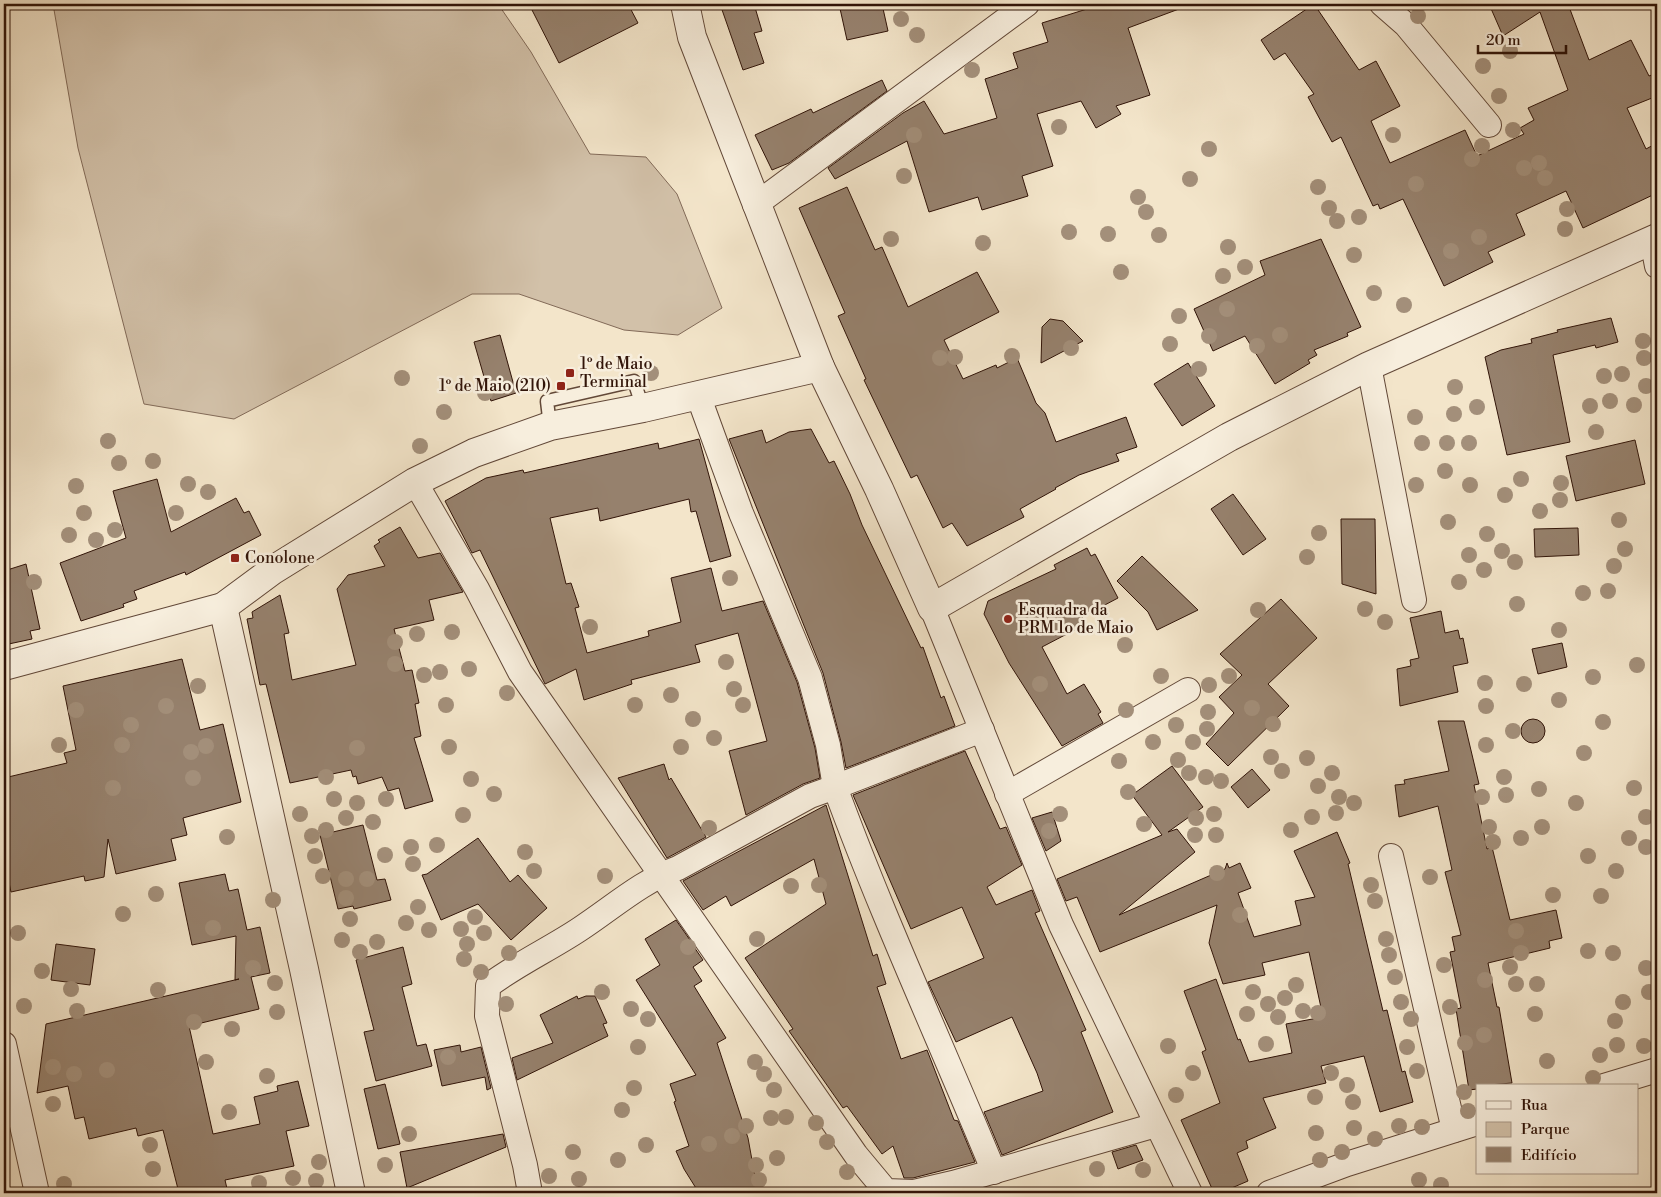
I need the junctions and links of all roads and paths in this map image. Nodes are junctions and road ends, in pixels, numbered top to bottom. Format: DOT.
graph roads {
  1 [pos="685,4"];
  2 [pos="1027,4"];
  3 [pos="1382,4"];
  4 [pos="1489,125"];
  5 [pos="756,205"];
  6 [pos="1655,248"];
  7 [pos="1369,366"];
  8 [pos="820,367"];
  9 [pos="698,395"];
  10 [pos="415,482"];
  11 [pos="1414,600"];
  12 [pos="223,607"];
  13 [pos="932,608"];
  14 [pos="4,666"];
  15 [pos="1188,690"];
  16 [pos="982,730"];
  17 [pos="836,787"];
  18 [pos="1008,794"];
  19 [pos="1391,856"];
  20 [pos="662,874"];
  21 [pos="4,1044"];
  22 [pos="1657,1070"];
  23 [pos="1611,1084"];
  24 [pos="1476,1124"];
  25 [pos="1156,1125"];
  26 [pos="1454,1130"];
  27 [pos="994,1172"];
  28 [pos="886,1192"];
  29 [pos="36,1193"];
  30 [pos="350,1193"];
  31 [pos="530,1193"];
  32 [pos="1190,1193"];
  33 [pos="1269,1193"];
  1 -- 5 [label="street"];
  2 -- 5 [label="street"];
  3 -- 4 [label="street"];
  5 -- 8 [label="street"];
  6 -- 7 [label="street"];
  7 -- 11 [label="street"];
  7 -- 13 [label="street"];
  8 -- 9 [label="street"];
  8 -- 13 [label="street"];
  9 -- 10 [label="street"];
  9 -- 17 [label="street"];
  10 -- 12 [label="street"];
  10 -- 20 [label="street"];
  12 -- 14 [label="street"];
  12 -- 30 [label="street"];
  13 -- 16 [label="street"];
  15 -- 18 [label="street"];
  16 -- 17 [label="street"];
  16 -- 18 [label="street"];
  17 -- 20 [label="street"];
  17 -- 27 [label="street"];
  18 -- 25 [label="street"];
  19 -- 26 [label="street"];
  20 -- 28 [label="street"];
  20 -- 31 [label="street"];
  21 -- 29 [label="street"];
  22 -- 23 [label="street"];
  24 -- 26 [label="street"];
  25 -- 27 [label="street"];
  25 -- 32 [label="street"];
  26 -- 33 [label="street"];
  27 -- 28 [label="street"];
}
